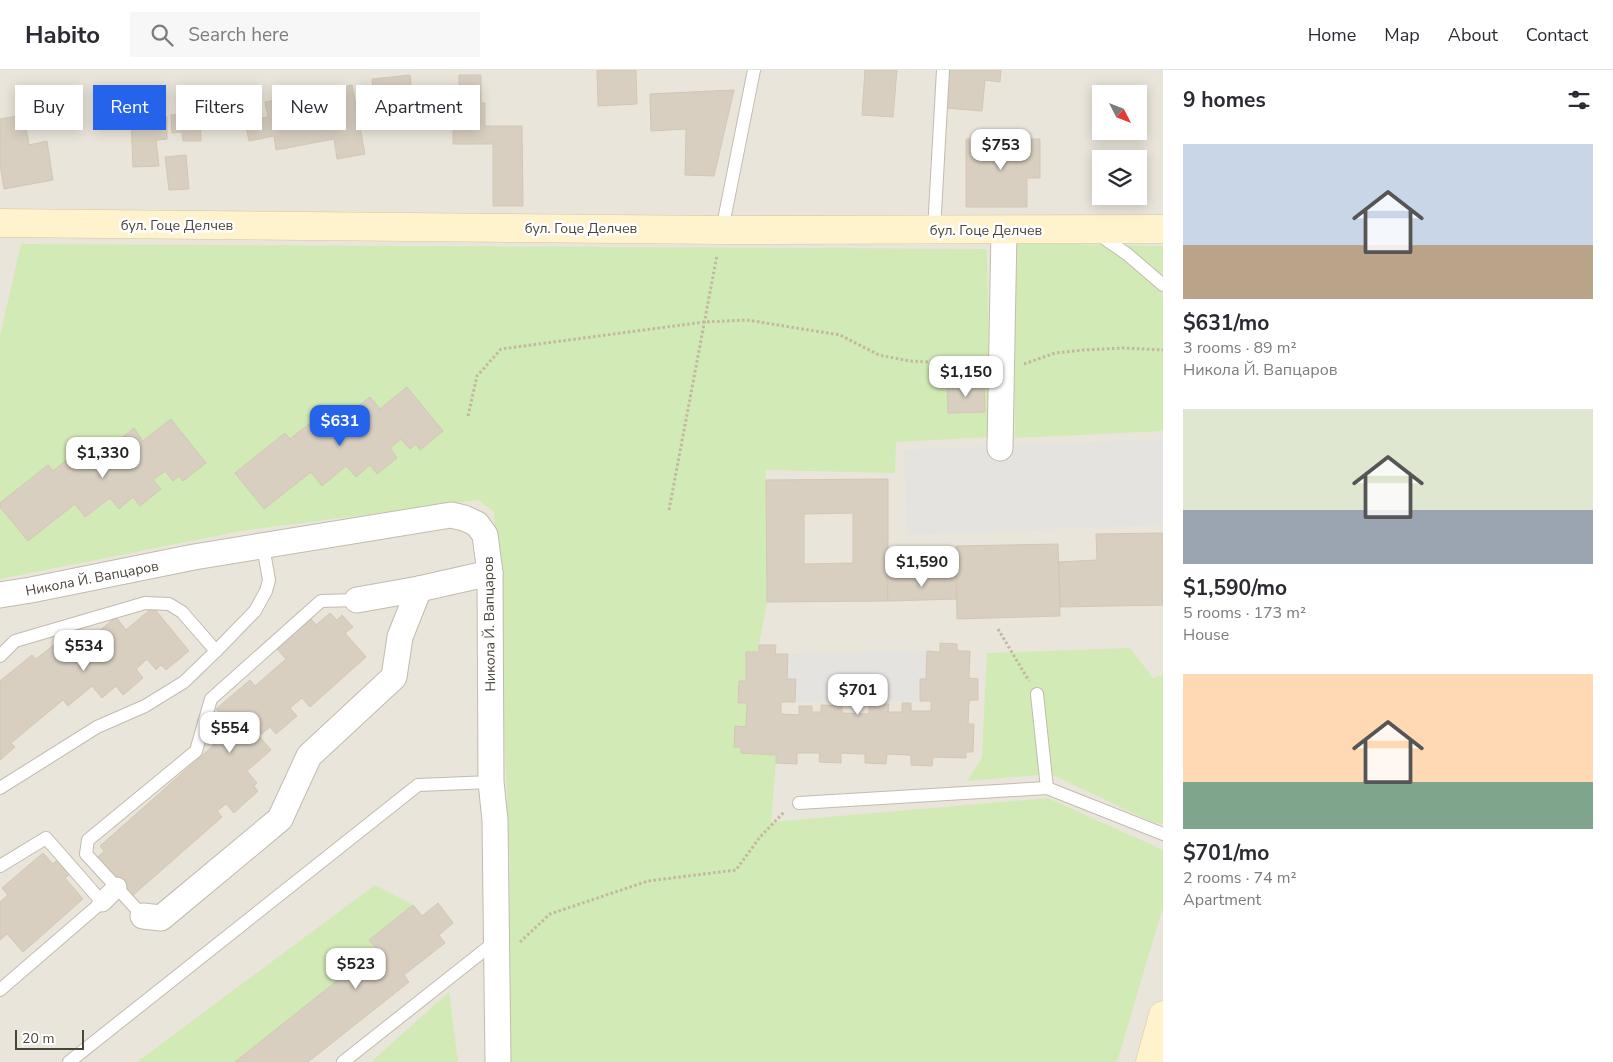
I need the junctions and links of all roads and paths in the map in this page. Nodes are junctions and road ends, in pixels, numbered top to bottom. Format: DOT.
graph roads {
  1 [pos="754,70"];
  2 [pos="943,70"];
  3 [pos="0,223"];
  4 [pos="1163,229"];
  5 [pos="722,230"];
  6 [pos="934,230"];
  7 [pos="1004,230"];
  8 [pos="1092,230"];
  9 [pos="1163,285"];
  10 [pos="704,322"];
  11 [pos="1163,350"];
  12 [pos="1001,372"];
  13 [pos="468,416"];
  14 [pos="1000,448"];
  15 [pos="669,510"];
  16 [pos="263,546"];
  17 [pos="490,572"];
  18 [pos="420,589"];
  19 [pos="0,595"];
  20 [pos="358,600"];
  21 [pos="998,630"];
  22 [pos="216,651"];
  23 [pos="0,656"];
  24 [pos="1037,694"];
  25 [pos="491,782"];
  26 [pos="0,788"];
  27 [pos="1047,788"];
  28 [pos="799,803"];
  29 [pos="1163,834"];
  30 [pos="0,866"];
  31 [pos="117,887"];
  32 [pos="102,902"];
  33 [pos="143,916"];
  34 [pos="496,946"];
  35 [pos="0,990"];
  36 [pos="1163,1015"];
  37 [pos="69,1062"];
  38 [pos="343,1062"];
  39 [pos="498,1062"];
  40 [pos="1150,1062"];
  1 -- 5 [label="lane"];
  2 -- 6 [label="lane"];
  3 -- 5 [label="main road, бул. Гоце Делчев"];
  4 -- 8 [label="main road, бул. Гоце Делчев"];
  5 -- 6 [label="main road, бул. Гоце Делчев"];
  5 -- 10 [label="path"];
  6 -- 7 [label="main road, бул. Гоце Делчев"];
  7 -- 8 [label="main road, бул. Гоце Делчев"];
  7 -- 12 [label="street"];
  8 -- 9 [label="lane"];
  10 -- 12 [label="path"];
  10 -- 13 [label="path"];
  10 -- 15 [label="path"];
  11 -- 12 [label="path"];
  12 -- 14 [label="street"];
  16 -- 17 [label="street, Никола Й. Вапцаров"];
  16 -- 19 [label="street, Никола Й. Вапцаров"];
  16 -- 22 [label="lane"];
  17 -- 18 [label="street"];
  17 -- 25 [label="street, Никола Й. Вапцаров"];
  18 -- 20 [label="street"];
  18 -- 33 [label="street"];
  20 -- 31 [label="lane"];
  21 -- 24 [label="path"];
  22 -- 23 [label="lane"];
  22 -- 26 [label="lane"];
  24 -- 27 [label="lane"];
  25 -- 34 [label="street, Никола Й. Вапцаров"];
  25 -- 37 [label="lane"];
  27 -- 28 [label="lane"];
  27 -- 29 [label="lane"];
  28 -- 34 [label="path"];
  30 -- 32 [label="lane"];
  31 -- 32 [label="street"];
  31 -- 33 [label="lane"];
  32 -- 35 [label="lane"];
  34 -- 38 [label="lane"];
  34 -- 39 [label="street, Никола Й. Вапцаров"];
  36 -- 40 [label="main road"];
}
